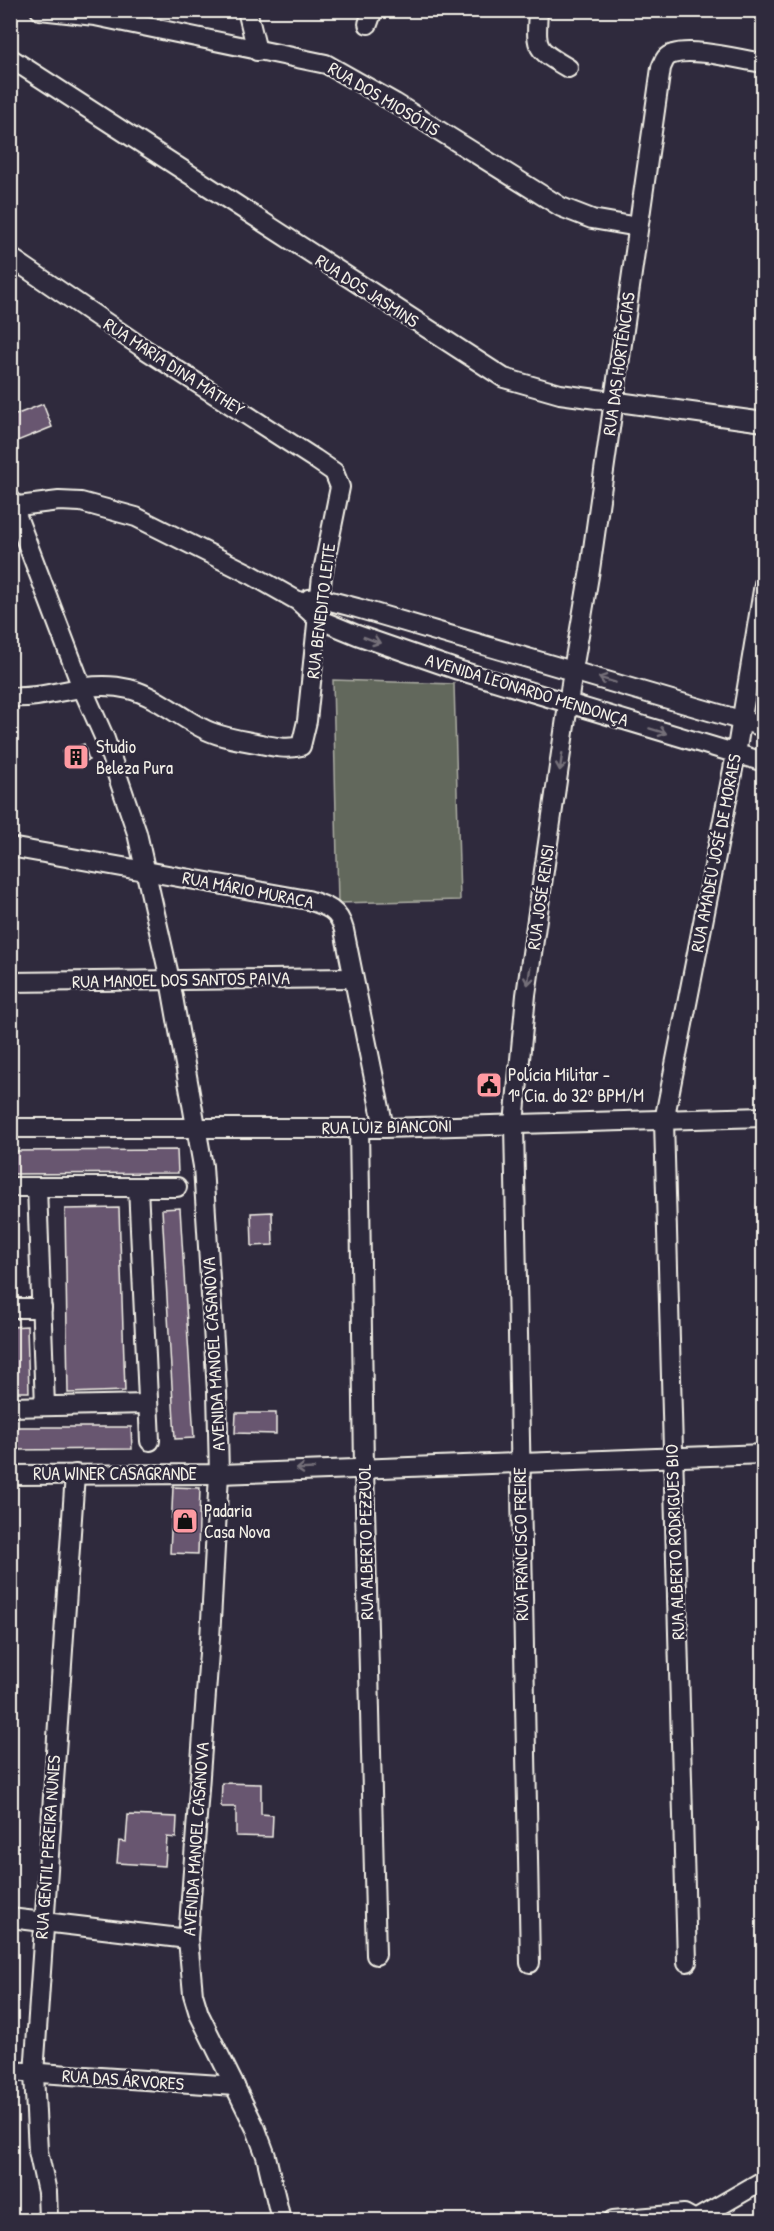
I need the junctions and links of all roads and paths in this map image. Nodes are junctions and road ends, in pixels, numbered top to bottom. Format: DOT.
graph roads {
  1 [pos="40,10"];
  2 [pos="247,10"];
  3 [pos="538,10"];
  4 [pos="94,13"];
  5 [pos="257,51"];
  6 [pos="10,58"];
  7 [pos="764,63"];
  8 [pos="568,68"];
  9 [pos="638,227"];
  10 [pos="10,257"];
  11 [pos="614,402"];
  12 [pos="764,422"];
  13 [pos="338,477"];
  14 [pos="12,504"];
  15 [pos="764,584"];
  16 [pos="319,598"];
  17 [pos="298,601"];
  18 [pos="318,619"];
  19 [pos="573,670"];
  20 [pos="81,686"];
  21 [pos="10,697"];
  22 [pos="569,704"];
  23 [pos="741,721"];
  24 [pos="764,727"];
  25 [pos="736,754"];
  26 [pos="764,762"];
  27 [pos="10,847"];
  28 [pos="146,870"];
  29 [pos="352,978"];
  30 [pos="170,980"];
  31 [pos="10,982"];
  32 [pos="764,1117"];
  33 [pos="664,1121"];
  34 [pos="514,1124"];
  35 [pos="10,1128"];
  36 [pos="359,1128"];
  37 [pos="384,1128"];
  38 [pos="198,1129"];
  39 [pos="10,1187"];
  40 [pos="37,1187"];
  41 [pos="138,1187"];
  42 [pos="177,1187"];
  43 [pos="10,1308"];
  44 [pos="42,1308"];
  45 [pos="148,1404"];
  46 [pos="45,1406"];
  47 [pos="10,1407"];
  48 [pos="150,1441"];
  49 [pos="764,1454"];
  50 [pos="672,1457"];
  51 [pos="519,1462"];
  52 [pos="364,1467"];
  53 [pos="219,1473"];
  54 [pos="10,1474"];
  55 [pos="75,1474"];
  56 [pos="10,1918"];
  57 [pos="43,1921"];
  58 [pos="188,1939"];
  59 [pos="376,1954"];
  60 [pos="687,1962"];
  61 [pos="530,1964"];
  62 [pos="10,2072"];
  63 [pos="34,2074"];
  64 [pos="235,2086"];
  65 [pos="764,2180"];
  66 [pos="46,2220"];
  67 [pos="281,2220"];
  68 [pos="613,2220"];
  69 [pos="695,2220"];
  1 -- 4 [label="street, RUA DOS MIOSÓTIS"];
  2 -- 5 [label="street"];
  3 -- 8 [label="street"];
  4 -- 5 [label="street, RUA DOS MIOSÓTIS"];
  5 -- 9 [label="street, RUA DOS MIOSÓTIS"];
  6 -- 11 [label="street, RUA DOS JASMINS"];
  7 -- 9 [label="street, RUA DAS HORTÊNCIAS"];
  9 -- 11 [label="street, RUA DAS HORTÊNCIAS"];
  10 -- 13 [label="street, RUA MARIA DINA MATHEY"];
  11 -- 12 [label="street, RUA DOS JASMINS"];
  11 -- 19 [label="street, RUA DAS HORTÊNCIAS"];
  13 -- 16 [label="street, RUA BENEDITO LEITE"];
  14 -- 17 [label="street, AVENIDA LEONARDO MENDONÇA"];
  14 -- 20 [label="street, AVENIDA MANOEL CASANOVA"];
  15 -- 23 [label="street, RUA AMADEU JOSÉ DE MORAES"];
  16 -- 17 [label="street, AVENIDA LEONARDO MENDONÇA"];
  16 -- 18 [label="street, RUA BENEDITO LEITE"];
  16 -- 19 [label="street, AVENIDA LEONARDO MENDONÇA"];
  17 -- 18 [label="street, AVENIDA LEONARDO MENDONÇA"];
  18 -- 20 [label="street, RUA BENEDITO LEITE"];
  18 -- 22 [label="street, AVENIDA LEONARDO MENDONÇA, one-way"];
  19 -- 22 [label="street, RUA JOSÉ RENSI"];
  23 -- 19 [label="street, AVENIDA LEONARDO MENDONÇA, one-way"];
  20 -- 21 [label="street"];
  20 -- 28 [label="street, AVENIDA MANOEL CASANOVA"];
  22 -- 25 [label="street, AVENIDA LEONARDO MENDONÇA, one-way"];
  22 -- 34 [label="street, RUA JOSÉ RENSI, one-way"];
  23 -- 24 [label="street, AVENIDA LEONARDO MENDONÇA"];
  23 -- 25 [label="street, RUA AMADEU JOSÉ DE MORAES"];
  25 -- 26 [label="street, AVENIDA LEONARDO MENDONÇA"];
  25 -- 33 [label="street, RUA AMADEU JOSÉ DE MORAES"];
  27 -- 28 [label="street, RUA MÁRIO MURACA"];
  28 -- 29 [label="street, RUA MÁRIO MURACA"];
  28 -- 30 [label="street, AVENIDA MANOEL CASANOVA"];
  29 -- 30 [label="street, RUA MANOEL DOS SANTOS PAIVA"];
  29 -- 37 [label="street, RUA MÁRIO MURACA"];
  30 -- 31 [label="street, RUA MANOEL DOS SANTOS PAIVA"];
  30 -- 38 [label="street, AVENIDA MANOEL CASANOVA"];
  32 -- 33 [label="street, RUA LUIZ BIANCONI"];
  33 -- 34 [label="street, RUA LUIZ BIANCONI"];
  33 -- 50 [label="street, RUA ALBERTO RODRIGUES BIO"];
  34 -- 37 [label="street, RUA LUIZ BIANCONI"];
  34 -- 51 [label="street, RUA FRANCISCO FREIRE"];
  35 -- 38 [label="street, RUA LUIZ BIANCONI"];
  36 -- 37 [label="street, RUA LUIZ BIANCONI"];
  36 -- 38 [label="street, RUA LUIZ BIANCONI"];
  36 -- 52 [label="street, RUA ALBERTO PEZZUOL"];
  38 -- 53 [label="street, AVENIDA MANOEL CASANOVA"];
  39 -- 40 [label="street"];
  40 -- 41 [label="street"];
  40 -- 44 [label="street"];
  41 -- 42 [label="street"];
  41 -- 45 [label="street"];
  43 -- 44 [label="street"];
  44 -- 46 [label="street"];
  45 -- 46 [label="street"];
  45 -- 48 [label="street"];
  46 -- 47 [label="street"];
  49 -- 50 [label="street, RUA WINER CASAGRANDE"];
  50 -- 51 [label="street, RUA WINER CASAGRANDE"];
  50 -- 60 [label="street, RUA ALBERTO RODRIGUES BIO"];
  51 -- 52 [label="street, RUA WINER CASAGRANDE"];
  51 -- 61 [label="street, RUA FRANCISCO FREIRE"];
  52 -- 53 [label="street, RUA WINER CASAGRANDE, one-way"];
  52 -- 59 [label="street, RUA ALBERTO PEZZUOL"];
  53 -- 55 [label="street, RUA WINER CASAGRANDE"];
  53 -- 58 [label="street, AVENIDA MANOEL CASANOVA"];
  54 -- 55 [label="street, RUA WINER CASAGRANDE"];
  55 -- 57 [label="street, RUA GENTIL PEREIRA NUNES"];
  56 -- 57 [label="street"];
  57 -- 58 [label="street"];
  57 -- 63 [label="street, RUA GENTIL PEREIRA NUNES"];
  58 -- 64 [label="street, AVENIDA MANOEL CASANOVA"];
  62 -- 63 [label="street, RUA DAS ÁRVORES"];
  63 -- 64 [label="street, RUA DAS ÁRVORES"];
  63 -- 66 [label="street, RUA GENTIL PEREIRA NUNES"];
  64 -- 67 [label="street, AVENIDA MANOEL CASANOVA"];
  65 -- 69 [label="street"];
  68 -- 69 [label="street"];
}
